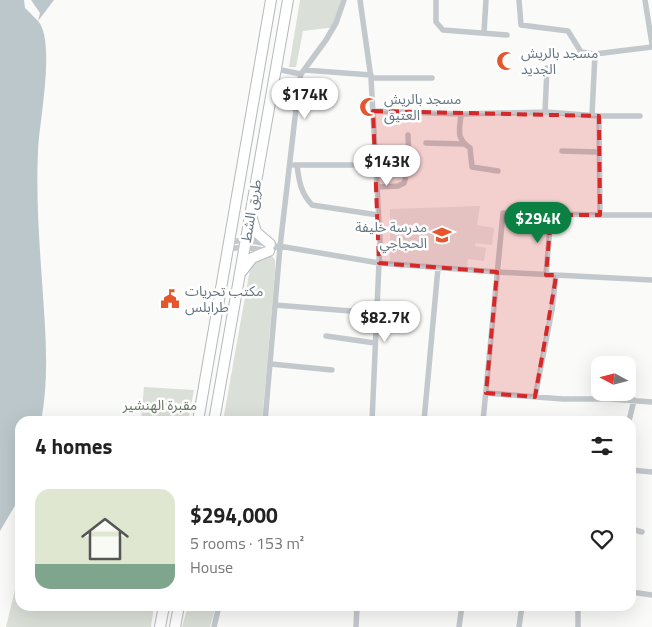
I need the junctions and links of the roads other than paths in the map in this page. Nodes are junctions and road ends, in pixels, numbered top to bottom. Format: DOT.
graph roads {
  1 [pos="270,0"];
  2 [pos="288,0"];
  3 [pos="344,0"];
  4 [pos="360,0"];
  5 [pos="436,0"];
  6 [pos="486,0"];
  7 [pos="519,0"];
  8 [pos="645,0"];
  9 [pos="484,32"];
  10 [pos="507,35"];
  11 [pos="652,45"];
  12 [pos="595,54"];
  13 [pos="548,68"];
  14 [pos="276,69"];
  15 [pos="302,72"];
  16 [pos="371,77"];
  17 [pos="432,78"];
  18 [pos="373,111"];
  19 [pos="545,112"];
  20 [pos="461,114"];
  21 [pos="596,115"];
  22 [pos="640,116"];
  23 [pos="408,135"];
  24 [pos="426,143"];
  25 [pos="464,144"];
  26 [pos="562,152"];
  27 [pos="598,152"];
  28 [pos="376,165"];
  29 [pos="290,166"];
  30 [pos="297,166"];
  31 [pos="498,171"];
  32 [pos="377,187"];
  33 [pos="250,212"];
  34 [pos="378,215"];
  35 [pos="600,215"];
  36 [pos="652,215"];
  37 [pos="551,216"];
  38 [pos="245,244"];
  39 [pos="228,246"];
  40 [pos="274,247"];
  41 [pos="379,263"];
  42 [pos="438,268"];
  43 [pos="497,272"];
  44 [pos="546,275"];
  45 [pos="556,276"];
  46 [pos="240,277"];
  47 [pos="652,280"];
  48 [pos="275,305"];
  49 [pos="376,313"];
  50 [pos="326,336"];
  51 [pos="375,343"];
  52 [pos="271,364"];
  53 [pos="332,370"];
  54 [pos="486,393"];
  55 [pos="535,396"];
  56 [pos="591,398"];
  57 [pos="636,400"];
  58 [pos="634,401"];
  59 [pos="652,402"];
  60 [pos="199,416"];
  61 [pos="215,416"];
  62 [pos="266,416"];
  63 [pos="372,416"];
  64 [pos="424,416"];
  65 [pos="483,416"];
  66 [pos="630,416"];
  67 [pos="636,470"];
  68 [pos="652,472"];
  69 [pos="636,530"];
  70 [pos="642,532"];
  71 [pos="636,593"];
  72 [pos="652,595"];
  73 [pos="163,611"];
  74 [pos="178,611"];
  75 [pos="218,611"];
  76 [pos="357,611"];
  77 [pos="461,611"];
  78 [pos="521,611"];
  79 [pos="578,611"];
  80 [pos="160,627"];
  81 [pos="175,627"];
  82 [pos="214,627"];
  83 [pos="356,627"];
  84 [pos="459,627"];
  85 [pos="519,627"];
  86 [pos="578,627"];
  1 -- 39 [label="highway, طريق الشط"];
  2 -- 14 [label="highway, طريق الشط"];
  3 -- 15 [label="street"];
  4 -- 16 [label="street"];
  5 -- 9 [label="street"];
  6 -- 9 [label="street"];
  7 -- 12 [label="street"];
  8 -- 11 [label="street"];
  9 -- 10 [label="street"];
  11 -- 12 [label="street"];
  12 -- 21 [label="street"];
  13 -- 19 [label="street"];
  14 -- 15 [label="street"];
  14 -- 33 [label="highway, طريق الشط"];
  15 -- 16 [label="street"];
  15 -- 29 [label="street"];
  16 -- 17 [label="street"];
  16 -- 18 [label="street"];
  18 -- 20 [label="street"];
  18 -- 28 [label="street"];
  19 -- 20 [label="street"];
  19 -- 21 [label="street"];
  20 -- 25 [label="street"];
  21 -- 22 [label="street"];
  21 -- 27 [label="street"];
  23 -- 32 [label="street"];
  24 -- 25 [label="street"];
  25 -- 31 [label="street"];
  26 -- 27 [label="street"];
  27 -- 35 [label="street"];
  28 -- 30 [label="street"];
  28 -- 32 [label="street"];
  29 -- 30 [label="street"];
  29 -- 40 [label="street"];
  30 -- 34 [label="street"];
  32 -- 34 [label="street"];
  33 -- 38 [label="highway, طريق الشط"];
  33 -- 40 [label="highway"];
  34 -- 41 [label="street"];
  35 -- 36 [label="street"];
  35 -- 37 [label="street"];
  37 -- 43 [label="street"];
  37 -- 44 [label="street"];
  38 -- 39 [label="street"];
  38 -- 40 [label="street"];
  38 -- 46 [label="highway, طريق الشط"];
  39 -- 60 [label="highway, طريق الشط"];
  40 -- 41 [label="street"];
  40 -- 46 [label="highway"];
  40 -- 48 [label="street"];
  41 -- 42 [label="street"];
  41 -- 49 [label="street"];
  42 -- 43 [label="street"];
  42 -- 64 [label="street"];
  43 -- 44 [label="street"];
  43 -- 54 [label="street"];
  44 -- 45 [label="street"];
  45 -- 47 [label="street"];
  45 -- 55 [label="street"];
  46 -- 61 [label="highway, طريق الشط"];
  48 -- 49 [label="street"];
  48 -- 52 [label="street"];
  49 -- 51 [label="street"];
  50 -- 51 [label="street"];
  51 -- 63 [label="street"];
  52 -- 53 [label="street"];
  52 -- 62 [label="street"];
  54 -- 55 [label="street"];
  54 -- 65 [label="street"];
  55 -- 56 [label="street"];
  57 -- 59 [label="street"];
  58 -- 66 [label="street"];
  67 -- 68 [label="street"];
  69 -- 70 [label="street"];
  71 -- 72 [label="street"];
  73 -- 80 [label="highway"];
  74 -- 81 [label="highway"];
  75 -- 82 [label="street"];
  76 -- 83 [label="street"];
  77 -- 84 [label="street"];
  78 -- 85 [label="street"];
  79 -- 86 [label="street"];
}
